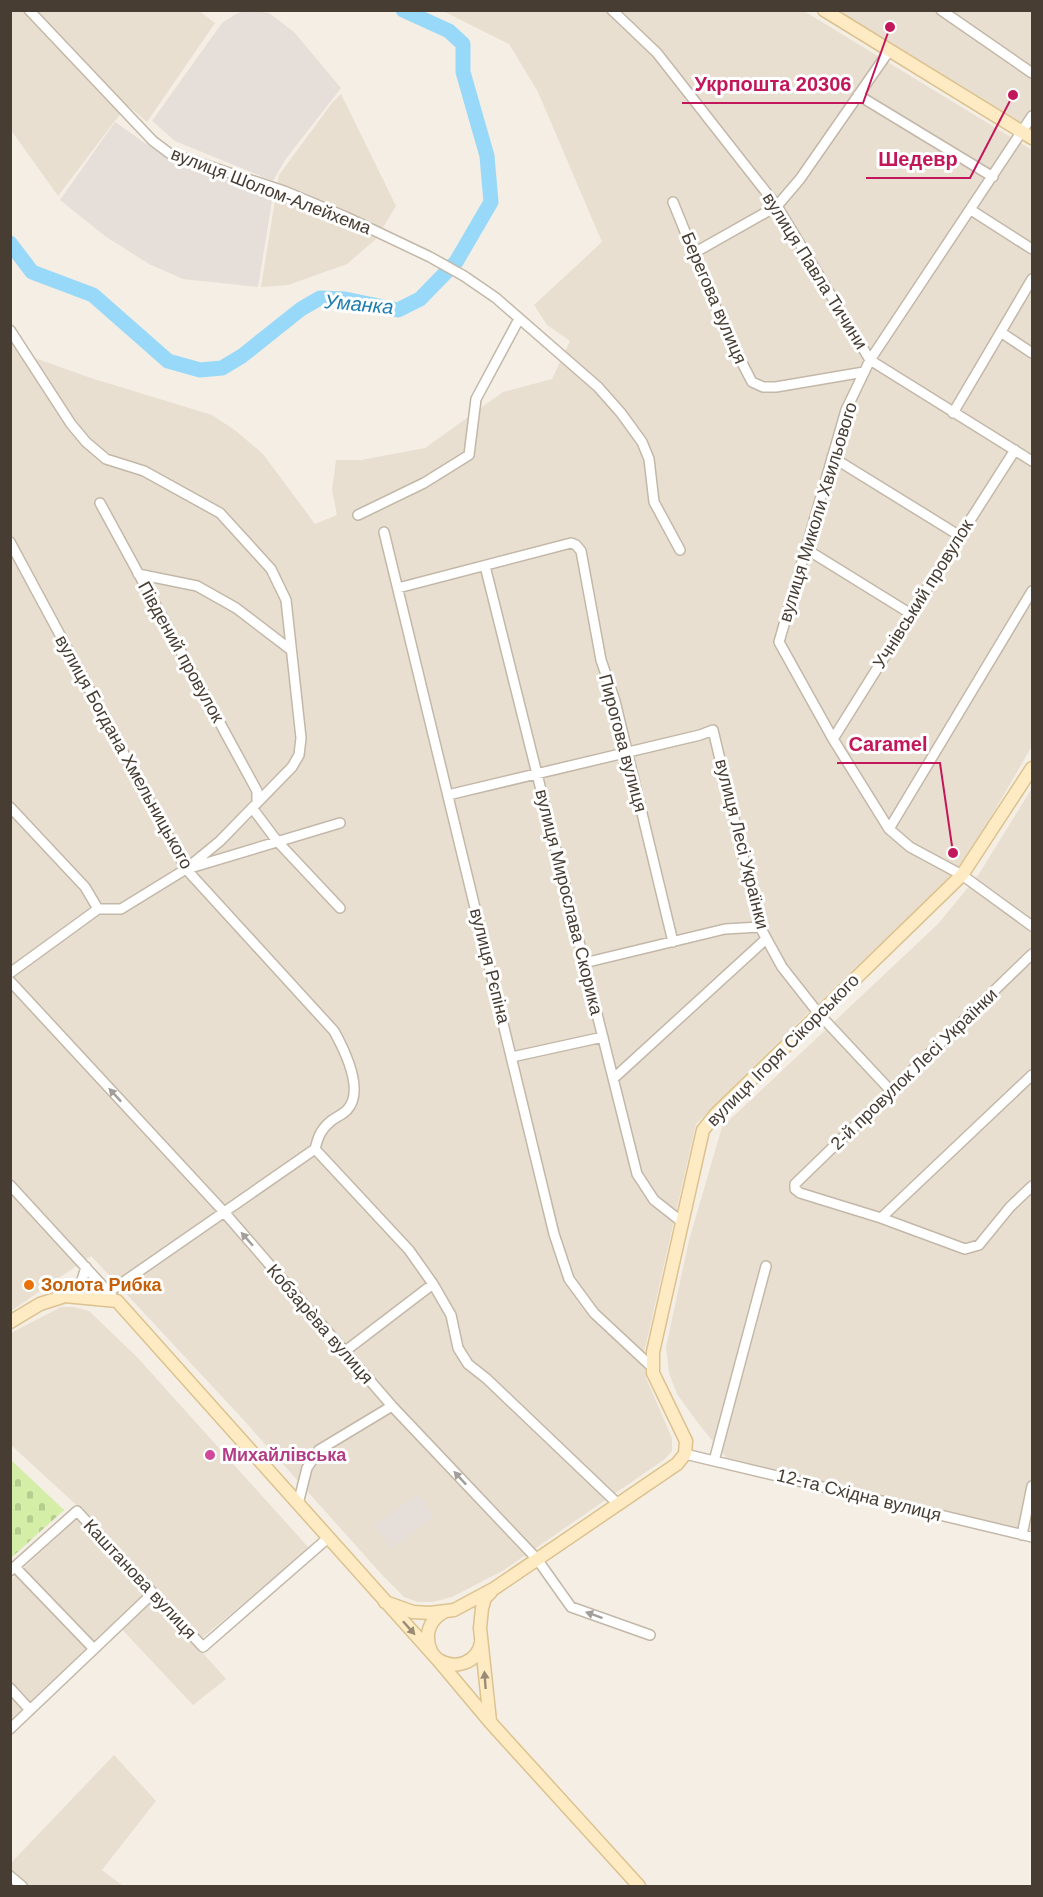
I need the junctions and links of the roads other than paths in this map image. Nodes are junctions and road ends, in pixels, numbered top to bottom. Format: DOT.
graph roads {
  1 [pos="29,10"];
  2 [pos="612,10"];
  3 [pos="824,10"];
  4 [pos="941,10"];
  5 [pos="889,51"];
  6 [pos="1032,73"];
  7 [pos="858,95"];
  8 [pos="1032,116"];
  9 [pos="1028,136"];
  10 [pos="993,177"];
  11 [pos="673,202"];
  12 [pos="777,206"];
  13 [pos="971,210"];
  14 [pos="1032,249"];
  15 [pos="694,253"];
  16 [pos="1032,279"];
  17 [pos="519,319"];
  18 [pos="10,330"];
  19 [pos="1002,333"];
  20 [pos="1032,353"];
  21 [pos="870,360"];
  22 [pos="864,372"];
  23 [pos="954,413"];
  24 [pos="1015,450"];
  25 [pos="832,457"];
  26 [pos="1032,461"];
  27 [pos="100,503"];
  28 [pos="358,515"];
  29 [pos="384,532"];
  30 [pos="960,536"];
  31 [pos="10,542"];
  32 [pos="680,549"];
  33 [pos="806,549"];
  34 [pos="485,566"];
  35 [pos="138,574"];
  36 [pos="398,588"];
  37 [pos="1032,591"];
  38 [pos="911,614"];
  39 [pos="291,650"];
  40 [pos="833,739"];
  41 [pos="627,752"];
  42 [pos="1032,768"];
  43 [pos="536,774"];
  44 [pos="448,795"];
  45 [pos="255,806"];
  46 [pos="10,807"];
  47 [pos="340,824"];
  48 [pos="889,829"];
  49 [pos="277,841"];
  50 [pos="186,869"];
  51 [pos="962,875"];
  52 [pos="340,908"];
  53 [pos="98,909"];
  54 [pos="1032,926"];
  55 [pos="760,927"];
  56 [pos="766,939"];
  57 [pos="673,942"];
  58 [pos="1032,954"];
  59 [pos="584,963"];
  60 [pos="10,973"];
  61 [pos="10,981"];
  62 [pos="819,1014"];
  63 [pos="603,1037"];
  64 [pos="512,1057"];
  65 [pos="1032,1075"];
  66 [pos="614,1078"];
  67 [pos="891,1091"];
  68 [pos="315,1149"];
  69 [pos="10,1185"];
  70 [pos="1032,1186"];
  71 [pos="224,1212"];
  72 [pos="881,1218"];
  73 [pos="682,1222"];
  74 [pos="766,1266"];
  75 [pos="86,1267"];
  76 [pos="433,1284"];
  77 [pos="65,1296"];
  78 [pos="113,1296"];
  79 [pos="10,1322"];
  80 [pos="344,1352"];
  81 [pos="653,1368"];
  82 [pos="392,1406"];
  83 [pos="685,1454"];
  84 [pos="714,1461"];
  85 [pos="1032,1486"];
  86 [pos="298,1504"];
  87 [pos="618,1504"];
  88 [pos="1022,1535"];
  89 [pos="1032,1537"];
  90 [pos="328,1538"];
  91 [pos="537,1559"];
  92 [pos="13,1569"];
  93 [pos="495,1588"];
  94 [pos="153,1593"];
  95 [pos="386,1602"];
  96 [pos="450,1611"];
  97 [pos="481,1633"];
  98 [pos="650,1635"];
  99 [pos="94,1649"];
  100 [pos="435,1657"];
  101 [pos="10,1688"];
  102 [pos="30,1710"];
  103 [pos="490,1722"];
  104 [pos="10,1729"];
  105 [pos="10,1876"];
  106 [pos="22,1887"];
  107 [pos="639,1887"];
  1 -- 17 [label="street, вулиця Шолом-Алейхема"];
  2 -- 12 [label="street, вулиця Павла Тичини"];
  3 -- 5 [label="main road"];
  4 -- 6 [label="street"];
  5 -- 7 [label="street"];
  5 -- 9 [label="main road"];
  7 -- 10 [label="street"];
  7 -- 12 [label="street"];
  8 -- 9 [label="street, вулиця Миколи Хвильового"];
  9 -- 10 [label="street, вулиця Миколи Хвильового"];
  10 -- 13 [label="street, вулиця Миколи Хвильового"];
  11 -- 15 [label="street, Берегова вулиця"];
  12 -- 15 [label="street"];
  12 -- 21 [label="street, вулиця Павла Тичини"];
  13 -- 14 [label="street"];
  13 -- 21 [label="street, вулиця Миколи Хвильового"];
  15 -- 22 [label="street, Берегова вулиця"];
  16 -- 19 [label="street"];
  17 -- 28 [label="street"];
  17 -- 32 [label="street, вулиця Шолом-Алейхема"];
  18 -- 39 [label="street"];
  19 -- 20 [label="street"];
  19 -- 23 [label="street"];
  21 -- 22 [label="street, вулиця Миколи Хвильового"];
  21 -- 23 [label="street, вулиця Павла Тичини"];
  22 -- 25 [label="street, вулиця Миколи Хвильового"];
  23 -- 24 [label="street, вулиця Павла Тичини"];
  24 -- 26 [label="street, вулиця Павла Тичини"];
  24 -- 30 [label="street, Учнівський провулок"];
  25 -- 30 [label="street"];
  25 -- 33 [label="street, вулиця Миколи Хвильового"];
  27 -- 35 [label="street, Південий провулок"];
  29 -- 36 [label="street, вулиця Рєпіна"];
  30 -- 38 [label="street, Учнівський провулок"];
  31 -- 50 [label="street, вулиця Богдана Хмельницького"];
  33 -- 38 [label="street"];
  33 -- 40 [label="street, вулиця Миколи Хвильового"];
  34 -- 36 [label="street"];
  34 -- 41 [label="street, Пирогова вулиця"];
  34 -- 43 [label="street, вулиця Мирослава Скорика"];
  35 -- 39 [label="street"];
  35 -- 45 [label="street, Південий провулок"];
  36 -- 44 [label="street, вулиця Рєпіна"];
  37 -- 48 [label="street"];
  38 -- 40 [label="street, Учнівський провулок"];
  39 -- 45 [label="street"];
  40 -- 48 [label="street"];
  41 -- 43 [label="street"];
  41 -- 55 [label="street, вулиця Лесі Українки"];
  41 -- 57 [label="street, Пирогова вулиця"];
  42 -- 51 [label="main road, вулиця Ігоря Сікорського"];
  43 -- 44 [label="street"];
  43 -- 59 [label="street, вулиця Мирослава Скорика"];
  44 -- 64 [label="street, вулиця Рєпіна"];
  45 -- 49 [label="street, Південий провулок"];
  45 -- 50 [label="street"];
  46 -- 53 [label="street"];
  47 -- 49 [label="street"];
  48 -- 51 [label="street"];
  49 -- 50 [label="street"];
  49 -- 52 [label="street, Південий провулок"];
  50 -- 53 [label="street"];
  50 -- 68 [label="street, вулиця Богдана Хмельницького"];
  51 -- 54 [label="street"];
  51 -- 62 [label="main road, вулиця Ігоря Сікорського"];
  53 -- 60 [label="street"];
  55 -- 56 [label="street, вулиця Лесі Українки"];
  55 -- 57 [label="street"];
  56 -- 62 [label="street, вулиця Лесі Українки"];
  56 -- 66 [label="street"];
  57 -- 59 [label="street"];
  58 -- 67 [label="street, 2-й провулок Лесі Українки"];
  59 -- 63 [label="street, вулиця Мирослава Скорика"];
  71 -- 61 [label="street, Кобзарèва вулиця, one-way"];
  62 -- 67 [label="street, вулиця Лесі Українки"];
  62 -- 73 [label="main road, вулиця Ігоря Сікорського"];
  63 -- 64 [label="street"];
  63 -- 66 [label="street, вулиця Мирослава Скорика"];
  64 -- 81 [label="street, вулиця Рєпіна"];
  65 -- 72 [label="street"];
  66 -- 73 [label="street, вулиця Мирослава Скорика"];
  67 -- 72 [label="street, 2-й провулок Лесі Українки"];
  68 -- 71 [label="street"];
  68 -- 76 [label="street"];
  69 -- 75 [label="street"];
  70 -- 72 [label="street"];
  71 -- 78 [label="street"];
  80 -- 71 [label="street, Кобзарèва вулиця, one-way"];
  73 -- 81 [label="main road, вулиця Ігоря Сікорського"];
  74 -- 84 [label="street"];
  75 -- 77 [label="street"];
  75 -- 78 [label="street"];
  76 -- 80 [label="street"];
  76 -- 87 [label="street"];
  77 -- 78 [label="main road"];
  77 -- 79 [label="main road"];
  78 -- 86 [label="main road"];
  80 -- 82 [label="street, Кобзарèва вулиця"];
  81 -- 83 [label="main road, вулиця Ігоря Сікорського"];
  82 -- 86 [label="street"];
  91 -- 82 [label="street, Кобзарèва вулиця, one-way"];
  83 -- 84 [label="street, 12-та Східна вулиця"];
  83 -- 87 [label="main road"];
  84 -- 88 [label="street, 12-та Східна вулиця"];
  85 -- 88 [label="street"];
  86 -- 90 [label="main road"];
  87 -- 91 [label="main road"];
  88 -- 89 [label="street, 12-та Східна вулиця"];
  90 -- 94 [label="street, Каштанова вулиця"];
  90 -- 95 [label="main road"];
  91 -- 93 [label="main road"];
  98 -- 91 [label="street, Кобзарèва вулиця, one-way"];
  92 -- 94 [label="street, Каштанова вулиця"];
  92 -- 99 [label="street"];
  93 -- 96 [label="main road"];
  93 -- 97 [label="main road"];
  94 -- 99 [label="street"];
  95 -- 96 [label="main road"];
  95 -- 100 [label="main road, one-way"];
  96 -- 97 [label="main road"];
  96 -- 100 [label="main road"];
  97 -- 100 [label="main road"];
  103 -- 97 [label="main road, one-way"];
  99 -- 102 [label="street"];
  100 -- 103 [label="main road"];
  101 -- 102 [label="street"];
  102 -- 104 [label="street"];
  103 -- 107 [label="main road"];
  105 -- 106 [label="street"];
}
